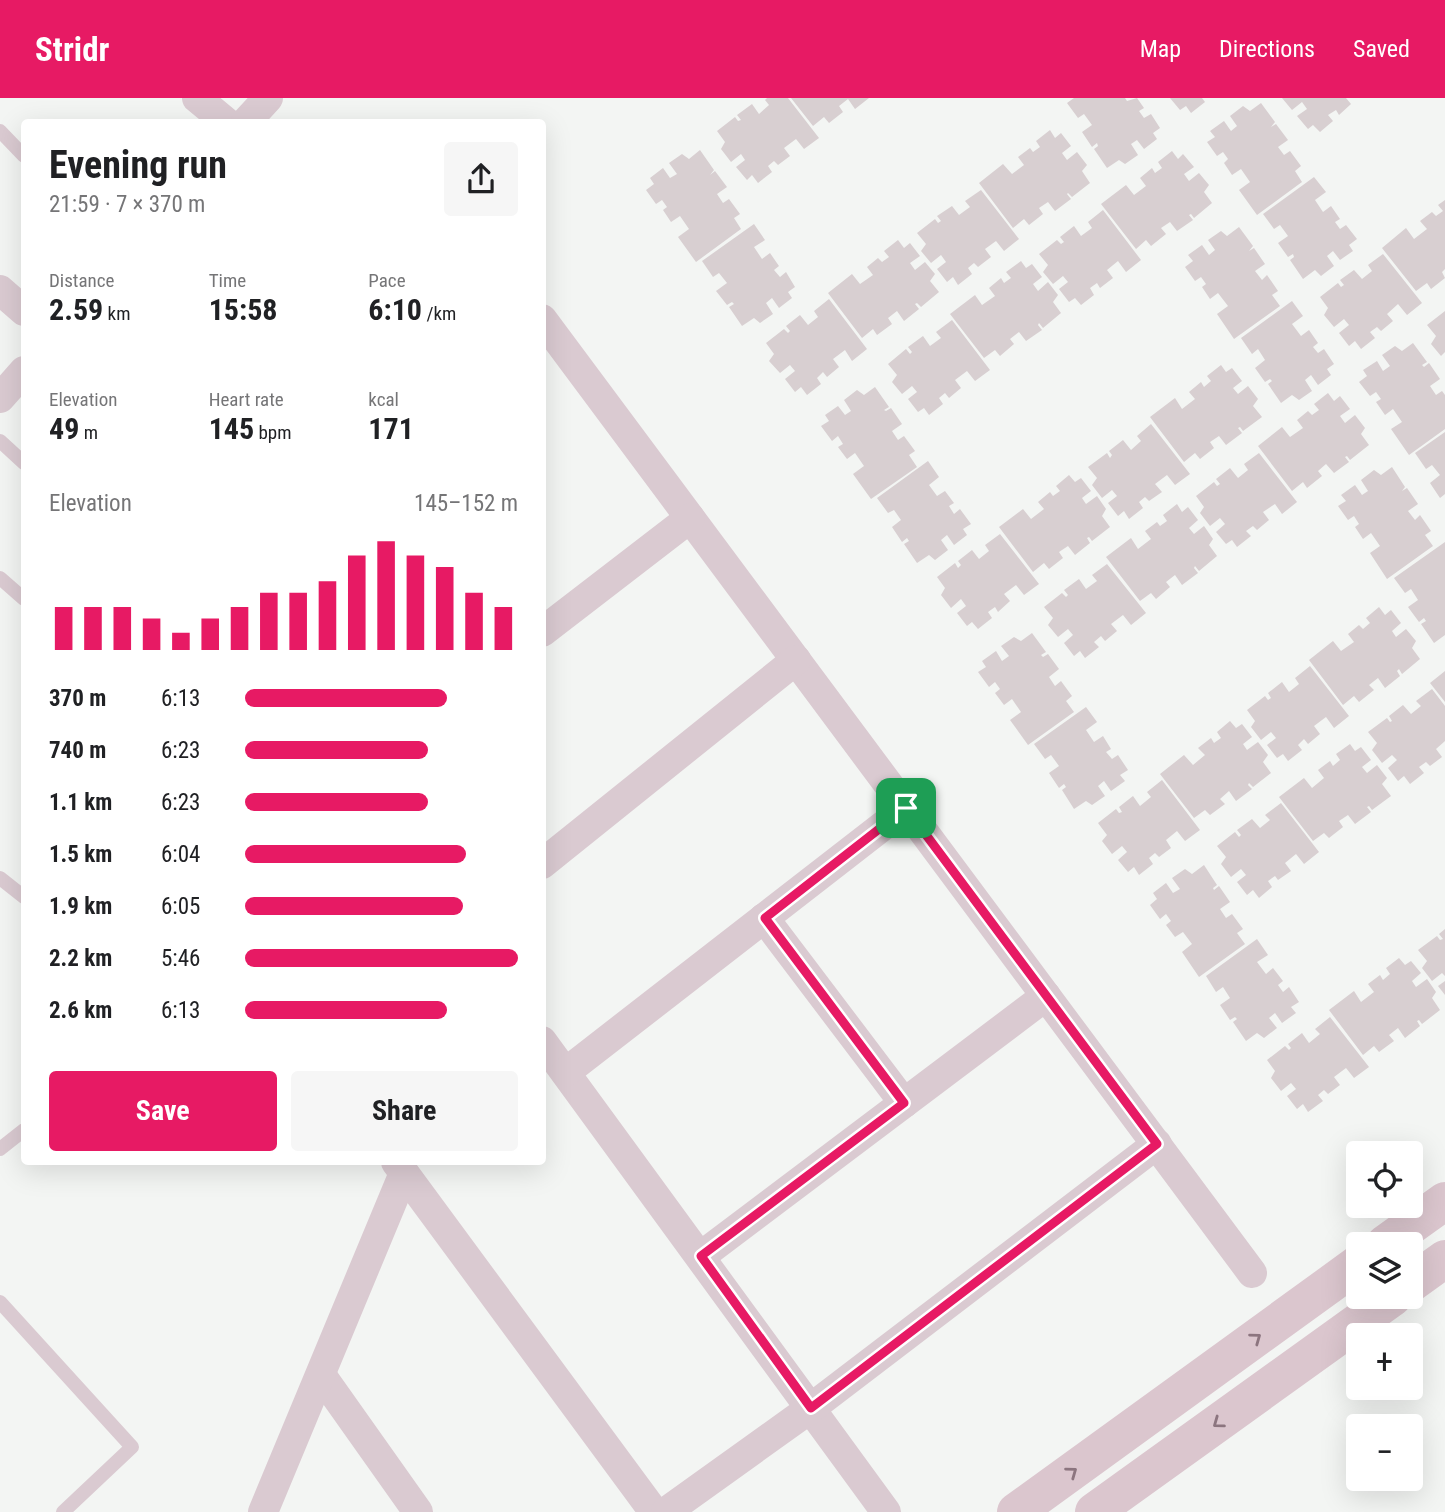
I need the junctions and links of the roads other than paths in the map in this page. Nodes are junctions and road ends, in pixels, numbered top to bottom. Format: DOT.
graph roads {
  1 [pos="197,98"];
  2 [pos="268,98"];
  3 [pos="222,119"];
  4 [pos="249,119"];
  5 [pos="0,131"];
  6 [pos="21,153"];
  7 [pos="0,290"];
  8 [pos="21,308"];
  9 [pos="546,325"];
  10 [pos="21,374"];
  11 [pos="0,398"];
  12 [pos="0,442"];
  13 [pos="21,460"];
  14 [pos="690,518"];
  15 [pos="0,578"];
  16 [pos="21,596"];
  17 [pos="546,629"];
  18 [pos="796,660"];
  19 [pos="906,808"];
  20 [pos="546,861"];
  21 [pos="0,878"];
  22 [pos="21,895"];
  23 [pos="765,918"];
  24 [pos="1046,996"];
  25 [pos="546,1046"];
  26 [pos="566,1072"];
  27 [pos="904,1103"];
  28 [pos="21,1132"];
  29 [pos="1157,1144"];
  30 [pos="0,1149"];
  31 [pos="400,1168"];
  32 [pos="1445,1201"];
  33 [pos="1402,1232"];
  34 [pos="701,1256"];
  35 [pos="1445,1259"];
  36 [pos="1252,1273"];
  37 [pos="1346,1273"];
  38 [pos="1423,1275"];
  39 [pos="0,1303"];
  40 [pos="1376,1309"];
  41 [pos="321,1375"];
  42 [pos="811,1408"];
  43 [pos="63,1512"];
  44 [pos="263,1512"];
  45 [pos="418,1512"];
  46 [pos="654,1512"];
  47 [pos="666,1512"];
  48 [pos="886,1512"];
  49 [pos="1016,1512"];
  50 [pos="1094,1512"];
  1 -- 3 [label="street"];
  2 -- 4 [label="street"];
  5 -- 6 [label="lane"];
  7 -- 8 [label="street"];
  9 -- 14 [label="street"];
  10 -- 11 [label="street"];
  12 -- 13 [label="lane"];
  14 -- 17 [label="street"];
  14 -- 18 [label="street"];
  15 -- 16 [label="lane"];
  18 -- 19 [label="street"];
  18 -- 20 [label="street"];
  19 -- 23 [label="street"];
  19 -- 24 [label="street"];
  21 -- 22 [label="lane"];
  23 -- 26 [label="street"];
  23 -- 27 [label="street"];
  24 -- 27 [label="street"];
  24 -- 29 [label="street"];
  25 -- 26 [label="street"];
  26 -- 34 [label="street"];
  27 -- 34 [label="street"];
  28 -- 30 [label="lane"];
  29 -- 36 [label="street"];
  29 -- 42 [label="street"];
  31 -- 41 [label="street"];
  31 -- 46 [label="street"];
  32 -- 33 [label="street"];
  34 -- 42 [label="street"];
  35 -- 38 [label="street"];
  49 -- 37 [label="street, one-way"];
  39 -- 43 [label="lane"];
  40 -- 50 [label="street, one-way"];
  41 -- 44 [label="street"];
  41 -- 45 [label="street"];
  42 -- 47 [label="street"];
  42 -- 48 [label="street"];
}
